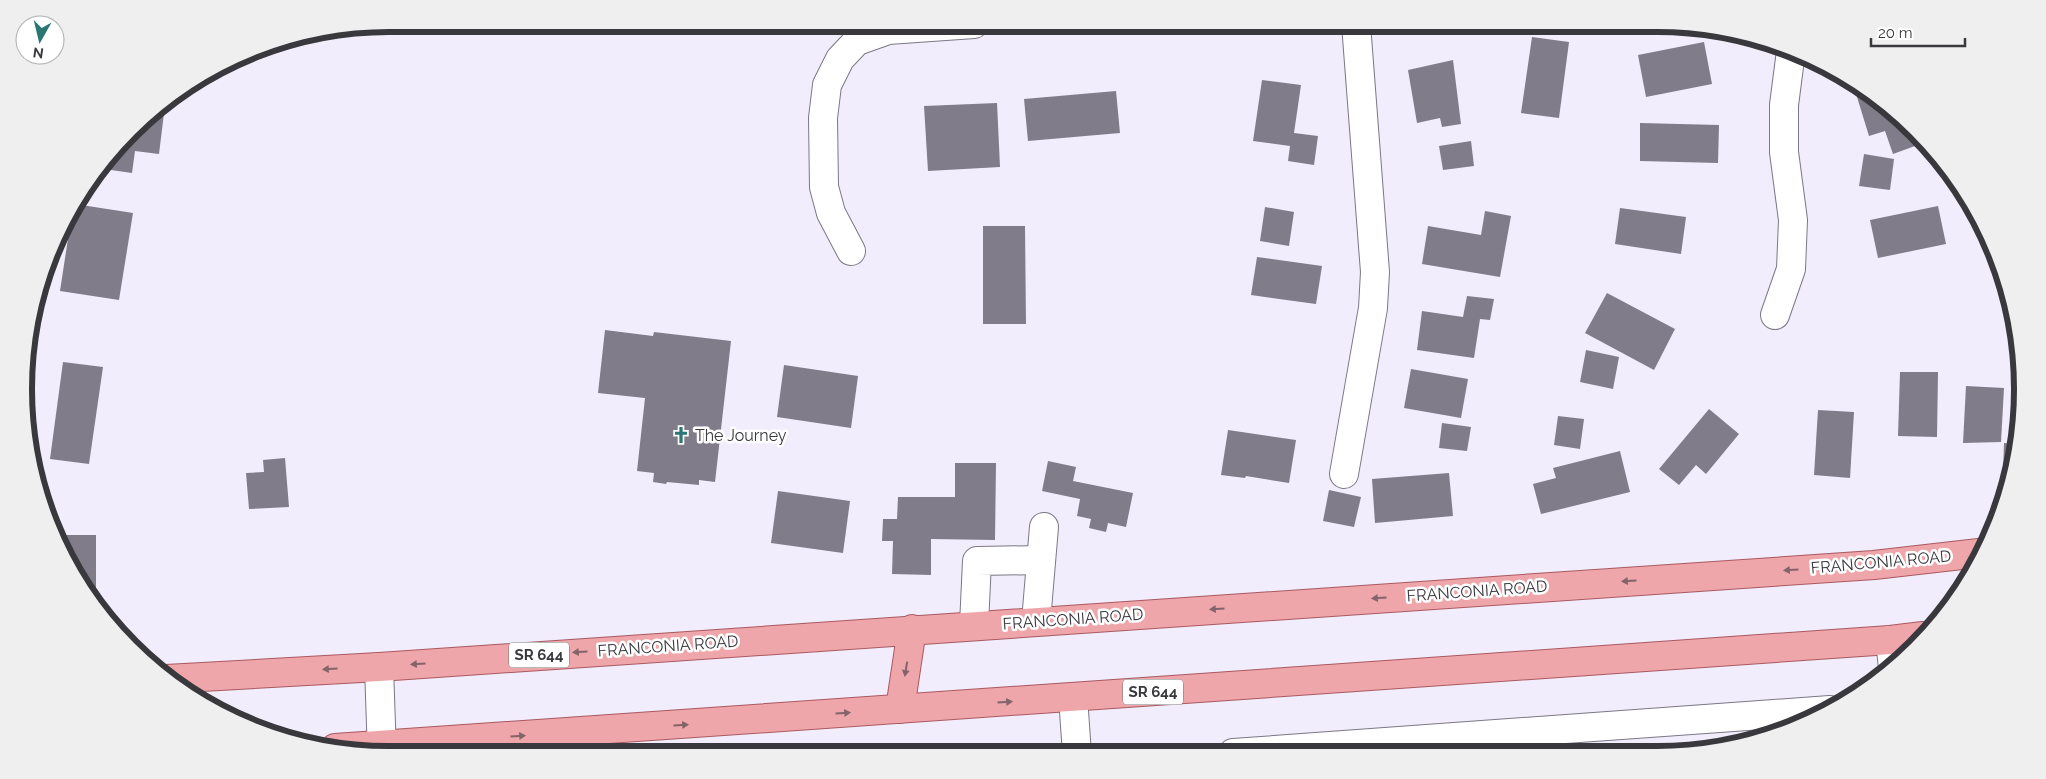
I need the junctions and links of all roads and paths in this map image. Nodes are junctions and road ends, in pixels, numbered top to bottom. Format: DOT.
graph roads {
  1 [pos="882,32"];
  2 [pos="1357,32"];
  3 [pos="1791,59"];
  4 [pos="851,251"];
  5 [pos="1775,315"];
  6 [pos="1344,474"];
  7 [pos="1044,527"];
  8 [pos="1974,554"];
  9 [pos="1041,560"];
  10 [pos="1036,621"];
  11 [pos="974,625"];
  12 [pos="912,629"];
  13 [pos="1914,637"];
  14 [pos="1890,640"];
  15 [pos="1892,658"];
  16 [pos="379,667"];
  17 [pos="180,678"];
  18 [pos="1073,697"];
  19 [pos="900,709"];
  20 [pos="1811,711"];
  21 [pos="382,746"];
  22 [pos="433,746"];
  23 [pos="1076,746"];
  24 [pos="1330,746"];
  1 -- 4 [label="street"];
  2 -- 6 [label="street"];
  3 -- 5 [label="street"];
  7 -- 9 [label="street"];
  8 -- 10 [label="main road, FRANCONIA ROAD / SR 644, one-way"];
  9 -- 10 [label="street"];
  9 -- 11 [label="street"];
  10 -- 11 [label="main road, FRANCONIA ROAD / SR 644"];
  11 -- 12 [label="main road, FRANCONIA ROAD / SR 644"];
  12 -- 16 [label="main road, FRANCONIA ROAD / SR 644, one-way"];
  12 -- 19 [label="main road, one-way"];
  13 -- 14 [label="main road, SR 644"];
  14 -- 15 [label="street"];
  14 -- 18 [label="main road, SR 644"];
  16 -- 17 [label="main road, FRANCONIA ROAD / SR 644, one-way"];
  16 -- 21 [label="street"];
  19 -- 18 [label="main road, SR 644, one-way"];
  18 -- 23 [label="street"];
  22 -- 19 [label="main road, SR 644, one-way"];
  20 -- 24 [label="street"];
}
